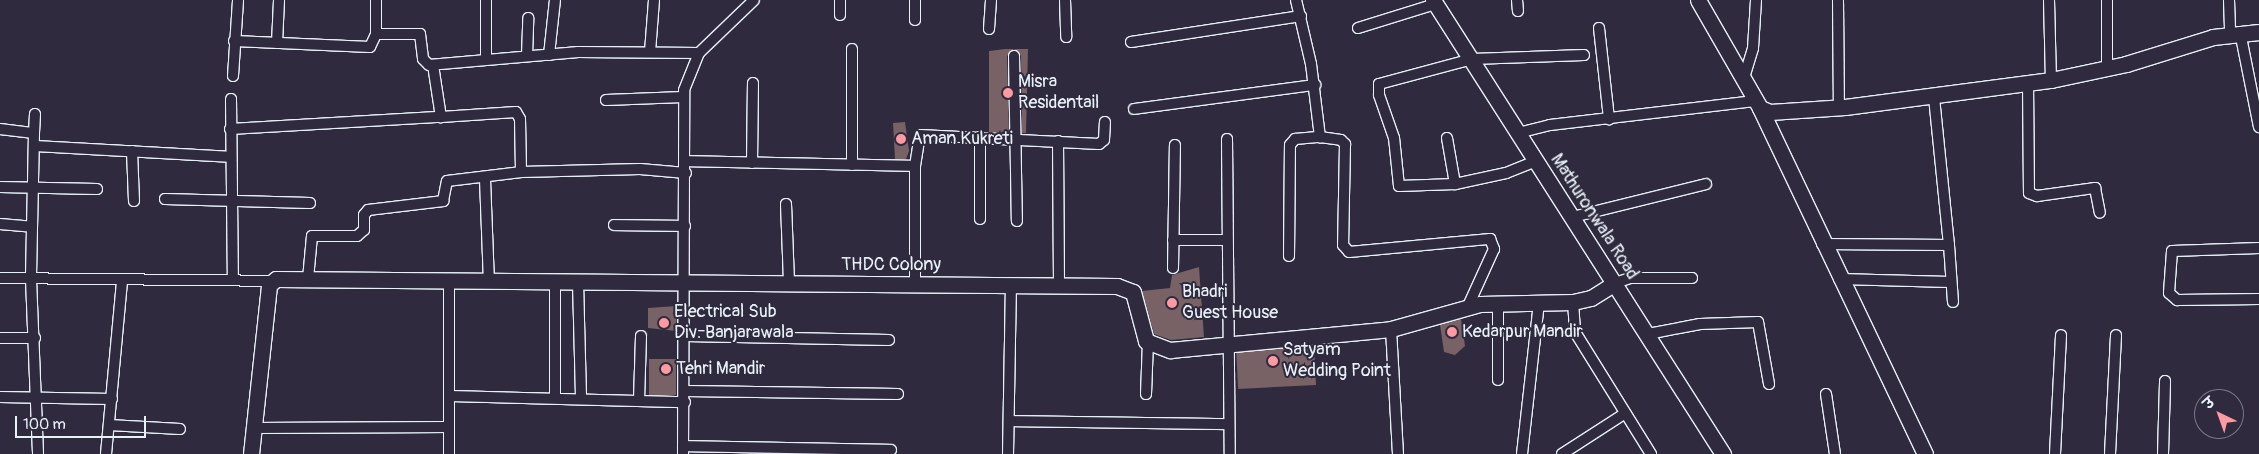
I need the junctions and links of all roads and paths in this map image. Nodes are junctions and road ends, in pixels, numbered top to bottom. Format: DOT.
graph roads {
  1 [pos="238,0"];
  2 [pos="279,0"];
  3 [pos="376,0"];
  4 [pos="486,0"];
  5 [pos="555,0"];
  6 [pos="654,0"];
  7 [pos="840,0"];
  8 [pos="915,0"];
  9 [pos="991,0"];
  10 [pos="1065,0"];
  11 [pos="1296,0"];
  12 [pos="1517,0"];
  13 [pos="1698,0"];
  14 [pos="1756,0"];
  15 [pos="1838,0"];
  16 [pos="2049,0"];
  17 [pos="2107,0"];
  18 [pos="2229,0"];
  19 [pos="751,1"];
  20 [pos="1434,2"];
  21 [pos="1518,11"];
  22 [pos="840,15"];
  23 [pos="1301,16"];
  24 [pos="528,18"];
  25 [pos="915,20"];
  26 [pos="1358,28"];
  27 [pos="1599,28"];
  28 [pos="989,29"];
  29 [pos="2259,32"];
  30 [pos="2235,33"];
  31 [pos="376,34"];
  32 [pos="1066,37"];
  33 [pos="234,41"];
  34 [pos="277,42"];
  35 [pos="1131,42"];
  36 [pos="852,50"];
  37 [pos="650,52"];
  38 [pos="699,52"];
  39 [pos="549,55"];
  40 [pos="1584,55"];
  41 [pos="527,56"];
  42 [pos="1014,56"];
  43 [pos="486,59"];
  44 [pos="1472,59"];
  45 [pos="433,65"];
  46 [pos="2107,69"];
  47 [pos="233,76"];
  48 [pos="2051,80"];
  49 [pos="1743,82"];
  50 [pos="2028,82"];
  51 [pos="753,83"];
  52 [pos="1314,86"];
  53 [pos="683,96"];
  54 [pos="1934,97"];
  55 [pos="231,99"];
  56 [pos="606,100"];
  57 [pos="1756,105"];
  58 [pos="1839,108"];
  59 [pos="1134,109"];
  60 [pos="34,114"];
  61 [pos="442,117"];
  62 [pos="1609,119"];
  63 [pos="1105,122"];
  64 [pos="2259,127"];
  65 [pos="230,128"];
  66 [pos="0,129"];
  67 [pos="34,133"];
  68 [pos="1518,133"];
  69 [pos="980,137"];
  70 [pos="1320,137"];
  71 [pos="1448,138"];
  72 [pos="1018,139"];
  73 [pos="1228,140"];
  74 [pos="1058,141"];
  75 [pos="1175,145"];
  76 [pos="35,146"];
  77 [pos="132,151"];
  78 [pos="229,156"];
  79 [pos="1536,161"];
  80 [pos="752,164"];
  81 [pos="852,165"];
  82 [pos="916,166"];
  83 [pos="686,167"];
  84 [pos="521,172"];
  85 [pos="485,178"];
  86 [pos="1455,184"];
  87 [pos="1706,184"];
  88 [pos="0,187"];
  89 [pos="97,188"];
  90 [pos="34,189"];
  91 [pos="165,199"];
  92 [pos="231,200"];
  93 [pos="134,201"];
  94 [pos="310,203"];
  95 [pos="786,204"];
  96 [pos="2100,214"];
  97 [pos="1574,217"];
  98 [pos="980,219"];
  99 [pos="1017,221"];
  100 [pos="0,224"];
  101 [pos="614,225"];
  102 [pos="685,226"];
  103 [pos="32,227"];
  104 [pos="1173,240"];
  105 [pos="1228,240"];
  106 [pos="1822,244"];
  107 [pos="1949,245"];
  108 [pos="2259,248"];
  109 [pos="1290,256"];
  110 [pos="1173,268"];
  111 [pos="0,278"];
  112 [pos="1692,278"];
  113 [pos="31,279"];
  114 [pos="308,279"];
  115 [pos="1839,279"];
  116 [pos="122,280"];
  117 [pos="233,280"];
  118 [pos="270,281"];
  119 [pos="450,281"];
  120 [pos="489,281"];
  121 [pos="555,282"];
  122 [pos="578,282"];
  123 [pos="686,282"];
  124 [pos="1950,282"];
  125 [pos="789,283"];
  126 [pos="1615,283"];
  127 [pos="915,284"];
  128 [pos="1059,285"];
  129 [pos="1011,286"];
  130 [pos="2259,299"];
  131 [pos="1498,302"];
  132 [pos="1573,302"];
  133 [pos="1953,302"];
  134 [pos="1539,303"];
  135 [pos="1468,306"];
  136 [pos="1391,330"];
  137 [pos="1648,334"];
  138 [pos="2061,335"];
  139 [pos="2116,335"];
  140 [pos="641,336"];
  141 [pos="685,336"];
  142 [pos="0,338"];
  143 [pos="35,338"];
  144 [pos="889,340"];
  145 [pos="1148,343"];
  146 [pos="1230,345"];
  147 [pos="1498,380"];
  148 [pos="2165,382"];
  149 [pos="1769,384"];
  150 [pos="898,394"];
  151 [pos="1146,394"];
  152 [pos="1826,394"];
  153 [pos="450,396"];
  154 [pos="685,396"];
  155 [pos="0,397"];
  156 [pos="581,397"];
  157 [pos="34,398"];
  158 [pos="555,398"];
  159 [pos="112,399"];
  160 [pos="638,400"];
  161 [pos="1624,414"];
  162 [pos="1009,422"];
  163 [pos="1229,424"];
  164 [pos="109,425"];
  165 [pos="449,427"];
  166 [pos="253,428"];
  167 [pos="180,429"];
  168 [pos="683,450"];
  169 [pos="892,450"];
  170 [pos="38,454"];
  171 [pos="106,454"];
  172 [pos="251,454"];
  173 [pos="449,454"];
  174 [pos="1008,454"];
  175 [pos="1230,454"];
  176 [pos="1398,454"];
  177 [pos="1522,454"];
  178 [pos="1562,454"];
  179 [pos="1651,454"];
  180 [pos="1723,454"];
  181 [pos="1835,454"];
  182 [pos="1925,454"];
  183 [pos="2055,454"];
  184 [pos="2110,454"];
  185 [pos="2163,454"];
  1 -- 33 [label="street"];
  2 -- 34 [label="street"];
  3 -- 31 [label="street"];
  4 -- 43 [label="street"];
  5 -- 39 [label="street"];
  6 -- 37 [label="street"];
  7 -- 22 [label="street"];
  8 -- 25 [label="street"];
  9 -- 28 [label="street"];
  10 -- 32 [label="street"];
  11 -- 23 [label="street"];
  12 -- 21 [label="street"];
  13 -- 49 [label="street"];
  14 -- 49 [label="street"];
  15 -- 58 [label="street"];
  16 -- 48 [label="street"];
  17 -- 46 [label="street"];
  18 -- 30 [label="street"];
  19 -- 38 [label="street"];
  20 -- 26 [label="street"];
  20 -- 44 [label="street, Mathuronwala Road"];
  23 -- 35 [label="street"];
  23 -- 52 [label="street"];
  24 -- 41 [label="street"];
  27 -- 62 [label="street"];
  29 -- 30 [label="street"];
  30 -- 46 [label="street"];
  30 -- 64 [label="street"];
  31 -- 34 [label="street"];
  31 -- 45 [label="street"];
  33 -- 34 [label="street"];
  33 -- 47 [label="street"];
  36 -- 81 [label="street"];
  37 -- 38 [label="street"];
  37 -- 39 [label="street"];
  38 -- 53 [label="street"];
  39 -- 41 [label="street"];
  40 -- 44 [label="street"];
  41 -- 43 [label="street"];
  42 -- 72 [label="street"];
  43 -- 45 [label="street"];
  44 -- 68 [label="street, Mathuronwala Road"];
  44 -- 86 [label="street"];
  45 -- 61 [label="street"];
  46 -- 48 [label="street"];
  48 -- 50 [label="street"];
  49 -- 57 [label="street"];
  50 -- 54 [label="street"];
  50 -- 96 [label="street"];
  51 -- 80 [label="street"];
  52 -- 59 [label="street"];
  52 -- 70 [label="street"];
  53 -- 56 [label="street"];
  53 -- 83 [label="street"];
  54 -- 58 [label="street"];
  54 -- 107 [label="street"];
  55 -- 65 [label="street"];
  57 -- 58 [label="street"];
  57 -- 62 [label="street"];
  57 -- 106 [label="street"];
  60 -- 67 [label="street"];
  61 -- 65 [label="street"];
  61 -- 84 [label="street"];
  62 -- 68 [label="street"];
  63 -- 74 [label="street"];
  65 -- 78 [label="street"];
  66 -- 67 [label="street"];
  67 -- 76 [label="street"];
  68 -- 79 [label="street, Mathuronwala Road"];
  69 -- 72 [label="street"];
  69 -- 82 [label="street"];
  69 -- 98 [label="street"];
  70 -- 109 [label="street"];
  70 -- 135 [label="street"];
  71 -- 86 [label="street"];
  72 -- 74 [label="street"];
  72 -- 99 [label="street"];
  73 -- 105 [label="street"];
  74 -- 128 [label="street"];
  75 -- 104 [label="street"];
  76 -- 77 [label="street"];
  76 -- 90 [label="street"];
  77 -- 78 [label="street"];
  77 -- 93 [label="street"];
  78 -- 92 [label="street"];
  79 -- 86 [label="street"];
  79 -- 97 [label="street, Mathuronwala Road"];
  80 -- 81 [label="street"];
  80 -- 83 [label="street"];
  81 -- 82 [label="street"];
  82 -- 127 [label="street"];
  83 -- 84 [label="street"];
  83 -- 102 [label="street"];
  84 -- 85 [label="street"];
  85 -- 114 [label="street"];
  85 -- 120 [label="street"];
  87 -- 97 [label="street"];
  88 -- 90 [label="street"];
  89 -- 90 [label="street"];
  90 -- 103 [label="street"];
  91 -- 92 [label="street"];
  92 -- 94 [label="street"];
  92 -- 117 [label="street"];
  95 -- 125 [label="street"];
  97 -- 126 [label="street, Mathuronwala Road"];
  100 -- 103 [label="street"];
  101 -- 102 [label="street"];
  102 -- 123 [label="street"];
  103 -- 113 [label="street"];
  104 -- 105 [label="street"];
  104 -- 110 [label="street"];
  105 -- 146 [label="street"];
  106 -- 107 [label="street"];
  106 -- 115 [label="street"];
  107 -- 124 [label="street"];
  108 -- 130 [label="street"];
  111 -- 113 [label="street"];
  112 -- 126 [label="street"];
  113 -- 116 [label="street"];
  113 -- 143 [label="street"];
  114 -- 118 [label="street, THDC Colony"];
  114 -- 119 [label="street, THDC Colony"];
  115 -- 124 [label="street"];
  115 -- 182 [label="street"];
  116 -- 117 [label="street"];
  116 -- 159 [label="street"];
  117 -- 118 [label="street"];
  118 -- 166 [label="street"];
  119 -- 120 [label="street, THDC Colony"];
  119 -- 153 [label="street"];
  120 -- 121 [label="street, THDC Colony"];
  121 -- 122 [label="street, THDC Colony"];
  121 -- 158 [label="street"];
  122 -- 123 [label="street, THDC Colony"];
  122 -- 156 [label="street"];
  123 -- 125 [label="street, THDC Colony"];
  123 -- 141 [label="street"];
  124 -- 133 [label="street"];
  125 -- 127 [label="street, THDC Colony"];
  126 -- 132 [label="street"];
  126 -- 137 [label="street, Mathuronwala Road"];
  127 -- 129 [label="street, THDC Colony"];
  128 -- 129 [label="street, THDC Colony"];
  128 -- 145 [label="street, THDC Colony"];
  129 -- 162 [label="street"];
  131 -- 134 [label="street"];
  131 -- 135 [label="street"];
  131 -- 147 [label="street"];
  132 -- 134 [label="street"];
  132 -- 161 [label="street"];
  134 -- 177 [label="street"];
  135 -- 136 [label="street"];
  136 -- 146 [label="street"];
  136 -- 176 [label="street"];
  137 -- 149 [label="street"];
  137 -- 180 [label="street, Mathuronwala Road"];
  138 -- 183 [label="street"];
  139 -- 184 [label="street"];
  140 -- 160 [label="street"];
  141 -- 144 [label="street"];
  141 -- 154 [label="street"];
  142 -- 143 [label="street"];
  143 -- 157 [label="street"];
  145 -- 146 [label="street"];
  145 -- 151 [label="street"];
  146 -- 163 [label="street"];
  148 -- 185 [label="street"];
  150 -- 154 [label="street"];
  152 -- 181 [label="street"];
  153 -- 158 [label="street"];
  153 -- 165 [label="street"];
  154 -- 160 [label="street"];
  154 -- 168 [label="street"];
  155 -- 157 [label="street"];
  156 -- 158 [label="street"];
  156 -- 160 [label="street"];
  157 -- 159 [label="street"];
  157 -- 170 [label="street"];
  159 -- 164 [label="street"];
  161 -- 178 [label="street"];
  161 -- 179 [label="street"];
  162 -- 163 [label="street"];
  162 -- 174 [label="street"];
  163 -- 175 [label="street"];
  164 -- 167 [label="street"];
  164 -- 171 [label="street"];
  165 -- 166 [label="street"];
  165 -- 173 [label="street"];
  166 -- 172 [label="street"];
  168 -- 169 [label="street"];
}
